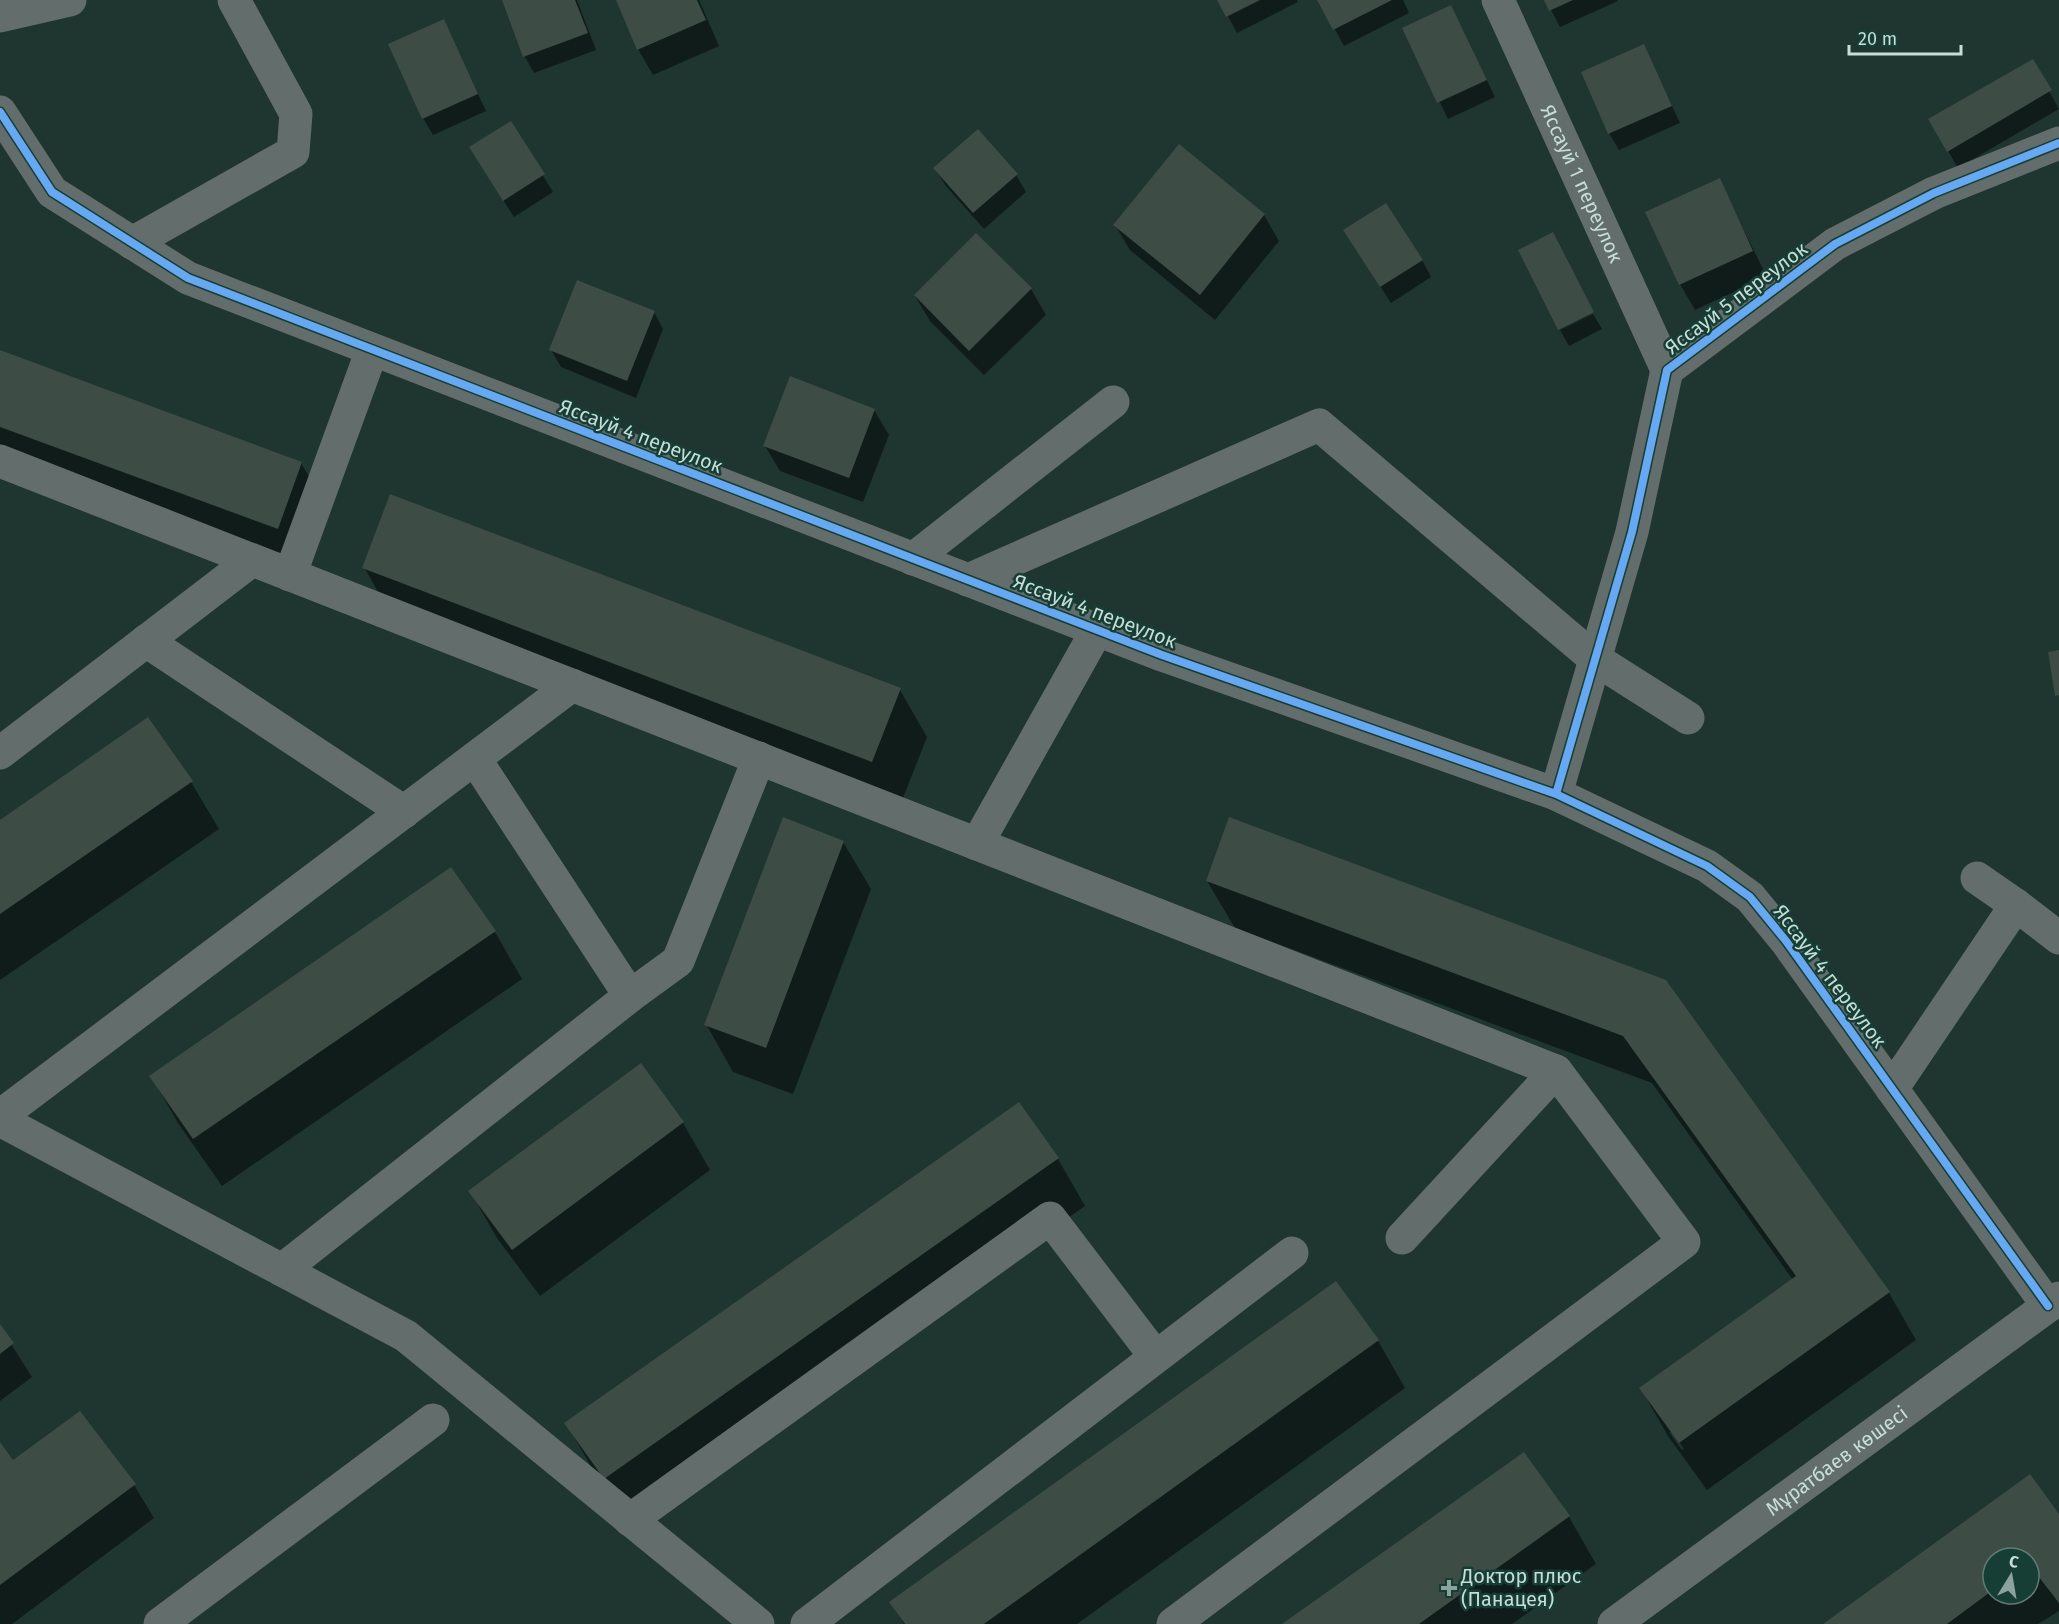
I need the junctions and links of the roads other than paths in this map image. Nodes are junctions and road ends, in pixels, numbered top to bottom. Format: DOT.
graph roads {
  1 [pos="70,0"];
  2 [pos="234,0"];
  3 [pos="1498,0"];
  4 [pos="0,16"];
  5 [pos="0,111"];
  6 [pos="2059,143"];
  7 [pos="132,243"];
  8 [pos="372,350"];
  9 [pos="1667,370"];
  10 [pos="1113,402"];
  11 [pos="0,461"];
  12 [pos="913,559"];
  13 [pos="252,560"];
  14 [pos="290,575"];
  15 [pos="968,580"];
  16 [pos="1097,630"];
  17 [pos="146,641"];
  18 [pos="1595,659"];
  19 [pos="572,685"];
  20 [pos="1688,717"];
  21 [pos="0,753"];
  22 [pos="759,758"];
  23 [pos="475,759"];
  24 [pos="1556,794"];
  25 [pos="404,812"];
  26 [pos="977,844"];
  27 [pos="1977,878"];
  28 [pos="2016,905"];
  29 [pos="2059,938"];
  30 [pos="630,996"];
  31 [pos="1557,1071"];
  32 [pos="1892,1089"];
  33 [pos="0,1118"];
  34 [pos="1402,1238"];
  35 [pos="1292,1253"];
  36 [pos="282,1270"];
  37 [pos="2054,1302"];
  38 [pos="1155,1356"];
  39 [pos="433,1420"];
  40 [pos="630,1520"];
  41 [pos="160,1624"];
  42 [pos="758,1624"];
  43 [pos="807,1624"];
  44 [pos="1173,1624"];
  45 [pos="1614,1624"];
  1 -- 4 [label="street"];
  2 -- 7 [label="street"];
  3 -- 9 [label="street, Яссауй 1 переулок"];
  5 -- 7 [label="street, Яссауй 4 переулок"];
  6 -- 9 [label="street, Яссауй 5 переулок"];
  7 -- 8 [label="street, Яссауй 4 переулок"];
  8 -- 12 [label="street, Яссауй 4 переулок"];
  8 -- 14 [label="street"];
  9 -- 18 [label="street, Яссауй 5 переулок"];
  10 -- 12 [label="street"];
  11 -- 13 [label="street"];
  12 -- 15 [label="street, Яссауй 4 переулок"];
  13 -- 14 [label="street"];
  13 -- 17 [label="street"];
  14 -- 19 [label="street"];
  15 -- 16 [label="street, Яссауй 4 переулок"];
  15 -- 18 [label="street"];
  16 -- 24 [label="street, Яссауй 4 переулок"];
  16 -- 26 [label="street"];
  17 -- 21 [label="street"];
  17 -- 25 [label="street"];
  18 -- 20 [label="street"];
  18 -- 24 [label="street, Яссауй 5 переулок"];
  19 -- 22 [label="street"];
  19 -- 23 [label="street"];
  22 -- 26 [label="street"];
  22 -- 30 [label="street"];
  23 -- 25 [label="street"];
  23 -- 30 [label="street"];
  24 -- 32 [label="street, Яссауй 4 переулок"];
  25 -- 33 [label="street"];
  26 -- 31 [label="street"];
  27 -- 28 [label="street"];
  28 -- 29 [label="street"];
  28 -- 32 [label="street"];
  30 -- 36 [label="street"];
  31 -- 34 [label="street"];
  31 -- 44 [label="street"];
  32 -- 37 [label="street, Яссауй 4 переулок"];
  33 -- 36 [label="street"];
  35 -- 38 [label="street"];
  36 -- 40 [label="street"];
  37 -- 45 [label="street, Мұратбаев көшесі"];
  38 -- 40 [label="street"];
  38 -- 43 [label="street"];
  39 -- 41 [label="street"];
  40 -- 42 [label="street"];
}
